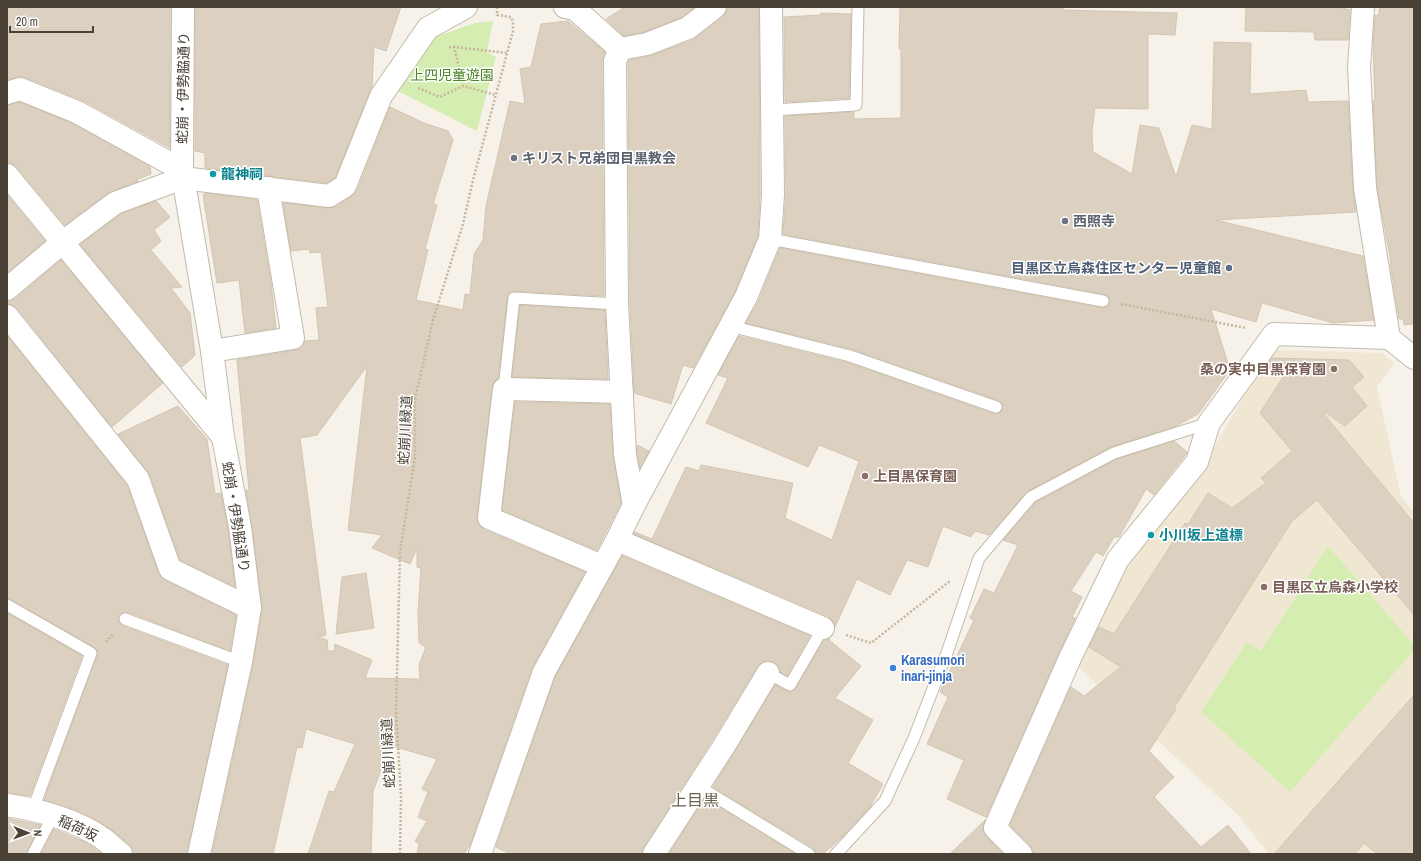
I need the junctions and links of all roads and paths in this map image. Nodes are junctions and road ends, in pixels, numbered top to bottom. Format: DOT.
graph roads {
  1 [pos="183,7"];
  2 [pos="466,7"];
  3 [pos="497,7"];
  4 [pos="565,7"];
  5 [pos="715,7"];
  6 [pos="771,7"];
  7 [pos="858,7"];
  8 [pos="1363,7"];
  9 [pos="454,47"];
  10 [pos="446,48"];
  11 [pos="620,49"];
  12 [pos="507,53"];
  13 [pos="463,86"];
  14 [pos="416,87"];
  15 [pos="7,93"];
  16 [pos="496,95"];
  17 [pos="773,110"];
  18 [pos="183,174"];
  19 [pos="7,175"];
  20 [pos="268,188"];
  21 [pos="770,239"];
  22 [pos="63,242"];
  23 [pos="7,290"];
  24 [pos="1102,301"];
  25 [pos="617,304"];
  26 [pos="7,316"];
  27 [pos="730,326"];
  28 [pos="1274,334"];
  29 [pos="1389,338"];
  30 [pos="212,351"];
  31 [pos="1414,358"];
  32 [pos="504,389"];
  33 [pos="622,392"];
  34 [pos="996,407"];
  35 [pos="1209,423"];
  36 [pos="223,437"];
  37 [pos="634,505"];
  38 [pos="617,540"];
  39 [pos="602,566"];
  40 [pos="955,576"];
  41 [pos="7,605"];
  42 [pos="250,608"];
  43 [pos="125,620"];
  44 [pos="823,628"];
  45 [pos="240,662"];
  46 [pos="768,673"];
  47 [pos="698,786"];
  48 [pos="7,805"];
  49 [pos="43,812"];
  50 [pos="33,854"];
  51 [pos="121,854"];
  52 [pos="199,854"];
  53 [pos="400,854"];
  54 [pos="480,854"];
  55 [pos="654,854"];
  56 [pos="809,854"];
  57 [pos="836,854"];
  58 [pos="1021,854"];
  1 -- 18 [label="street, 蛇崩・伊勢脇通り"];
  2 -- 20 [label="street"];
  3 -- 12 [label="path, 蛇崩川緑道"];
  4 -- 11 [label="street"];
  5 -- 11 [label="street"];
  6 -- 17 [label="street"];
  7 -- 17 [label="lane"];
  8 -- 29 [label="street"];
  9 -- 10 [label="path"];
  9 -- 12 [label="path"];
  9 -- 13 [label="path"];
  11 -- 25 [label="street"];
  12 -- 16 [label="path, 蛇崩川緑道"];
  13 -- 14 [label="path"];
  13 -- 16 [label="path"];
  15 -- 18 [label="street"];
  16 -- 53 [label="path, 蛇崩川緑道"];
  17 -- 21 [label="street"];
  18 -- 20 [label="street"];
  18 -- 22 [label="street"];
  18 -- 30 [label="street, 蛇崩・伊勢脇通り"];
  19 -- 22 [label="street"];
  20 -- 30 [label="street"];
  21 -- 24 [label="lane"];
  21 -- 27 [label="street"];
  22 -- 23 [label="street"];
  22 -- 36 [label="street"];
  24 -- 28 [label="path"];
  25 -- 32 [label="lane"];
  25 -- 33 [label="street"];
  26 -- 42 [label="street"];
  27 -- 34 [label="lane"];
  27 -- 37 [label="street"];
  28 -- 29 [label="street"];
  28 -- 35 [label="street"];
  29 -- 31 [label="street"];
  30 -- 36 [label="street, 蛇崩・伊勢脇通り"];
  32 -- 33 [label="street"];
  32 -- 39 [label="street"];
  33 -- 37 [label="street"];
  35 -- 57 [label="lane"];
  35 -- 58 [label="street"];
  36 -- 42 [label="street, 蛇崩・伊勢脇通り"];
  37 -- 38 [label="street"];
  38 -- 39 [label="street"];
  38 -- 44 [label="street"];
  39 -- 54 [label="street"];
  40 -- 44 [label="path"];
  41 -- 49 [label="lane"];
  42 -- 45 [label="street, 蛇崩・伊勢脇通り"];
  43 -- 45 [label="lane"];
  44 -- 46 [label="lane"];
  45 -- 52 [label="street, 蛇崩・伊勢脇通り"];
  46 -- 47 [label="street"];
  47 -- 55 [label="street"];
  47 -- 56 [label="lane"];
  48 -- 49 [label="street, 稲荷坂"];
  49 -- 50 [label="lane"];
  49 -- 51 [label="street, 稲荷坂"];
}
